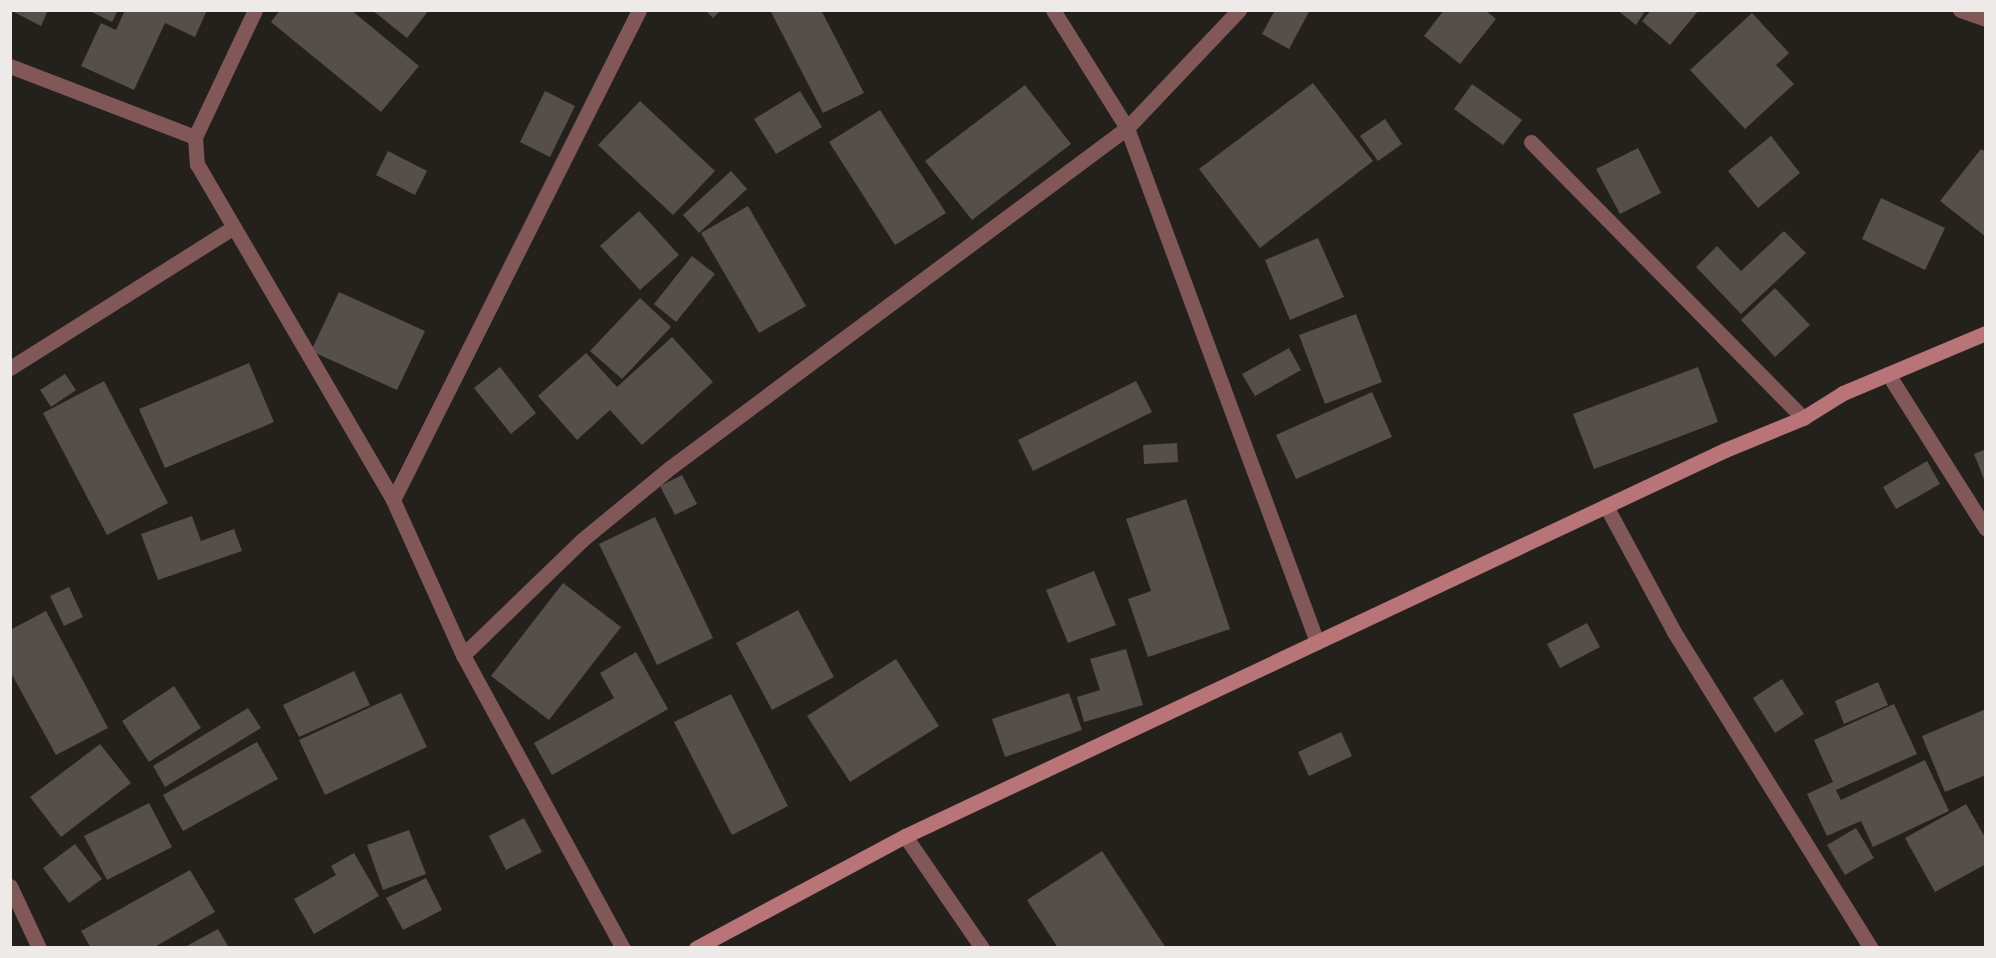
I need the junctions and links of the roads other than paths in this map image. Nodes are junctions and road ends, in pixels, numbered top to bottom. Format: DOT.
graph roads {
  1 [pos="255,10"];
  2 [pos="639,10"];
  3 [pos="1053,10"];
  4 [pos="1239,10"];
  5 [pos="1960,10"];
  6 [pos="1986,19"];
  7 [pos="10,66"];
  8 [pos="1127,128"];
  9 [pos="195,137"];
  10 [pos="1531,142"];
  11 [pos="232,228"];
  12 [pos="1986,333"];
  13 [pos="10,368"];
  14 [pos="1888,374"];
  15 [pos="1803,418"];
  16 [pos="393,500"];
  17 [pos="1606,506"];
  18 [pos="1986,529"];
  19 [pos="1317,642"];
  20 [pos="463,655"];
  21 [pos="905,836"];
  22 [pos="10,886"];
  23 [pos="39,948"];
  24 [pos="623,948"];
  25 [pos="696,948"];
  26 [pos="982,948"];
  27 [pos="1871,948"];
  1 -- 9 [label="street"];
  2 -- 16 [label="street"];
  3 -- 8 [label="street"];
  4 -- 8 [label="street"];
  5 -- 6 [label="street"];
  7 -- 9 [label="street"];
  8 -- 19 [label="street"];
  8 -- 20 [label="street"];
  9 -- 11 [label="street"];
  10 -- 15 [label="street"];
  11 -- 13 [label="street"];
  11 -- 16 [label="street"];
  12 -- 14 [label="street"];
  14 -- 15 [label="street"];
  14 -- 18 [label="street"];
  15 -- 17 [label="street"];
  16 -- 20 [label="street"];
  17 -- 19 [label="street"];
  17 -- 27 [label="street"];
  19 -- 21 [label="street"];
  20 -- 24 [label="street"];
  21 -- 25 [label="street"];
  21 -- 26 [label="street"];
  22 -- 23 [label="street"];
}
